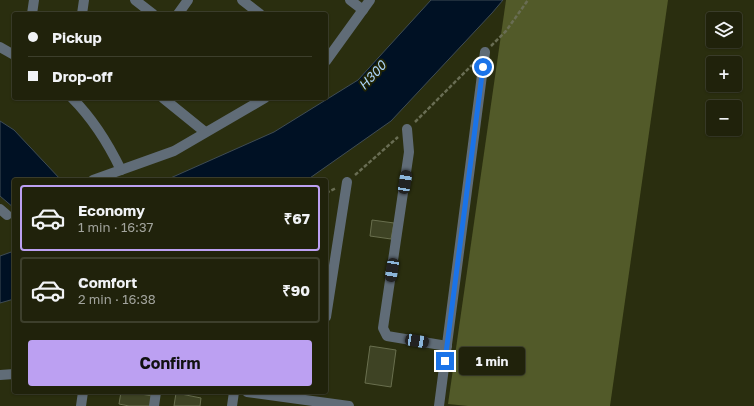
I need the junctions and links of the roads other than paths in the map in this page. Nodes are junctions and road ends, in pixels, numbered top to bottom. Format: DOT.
graph roads {
  1 [pos="34,0"];
  2 [pos="84,0"];
  3 [pos="135,0"];
  4 [pos="188,0"];
  5 [pos="242,0"];
  6 [pos="350,0"];
  7 [pos="370,0"];
  8 [pos="363,10"];
  9 [pos="32,12"];
  10 [pos="82,12"];
  11 [pos="150,12"];
  12 [pos="179,12"];
  13 [pos="257,12"];
  14 [pos="0,47"];
  15 [pos="485,52"];
  16 [pos="12,54"];
  17 [pos="328,58"];
  18 [pos="74,100"];
  19 [pos="165,100"];
  20 [pos="261,100"];
  21 [pos="407,129"];
  22 [pos="205,132"];
  23 [pos="121,170"];
  24 [pos="99,178"];
  25 [pos="347,182"];
  26 [pos="328,304"];
  27 [pos="447,346"];
  28 [pos="12,374"];
  29 [pos="0,375"];
  30 [pos="83,394"];
  31 [pos="156,394"];
  32 [pos="234,394"];
  33 [pos="278,394"];
  34 [pos="314,397"];
  35 [pos="80,406"];
  36 [pos="154,406"];
  37 [pos="232,406"];
  38 [pos="349,406"];
  39 [pos="439,406"];
  1 -- 9 [label="street"];
  2 -- 10 [label="street"];
  3 -- 11 [label="street"];
  4 -- 12 [label="street"];
  5 -- 13 [label="street"];
  6 -- 8 [label="street"];
  7 -- 8 [label="street"];
  8 -- 17 [label="street"];
  14 -- 16 [label="street"];
  15 -- 27 [label="street"];
  18 -- 23 [label="street"];
  19 -- 22 [label="street"];
  20 -- 22 [label="street"];
  21 -- 27 [label="street"];
  22 -- 23 [label="street"];
  23 -- 24 [label="street"];
  25 -- 26 [label="street"];
  27 -- 39 [label="street"];
  28 -- 29 [label="street"];
  30 -- 35 [label="street"];
  31 -- 36 [label="street"];
  32 -- 37 [label="street"];
  33 -- 34 [label="street"];
  34 -- 38 [label="street"];
}
